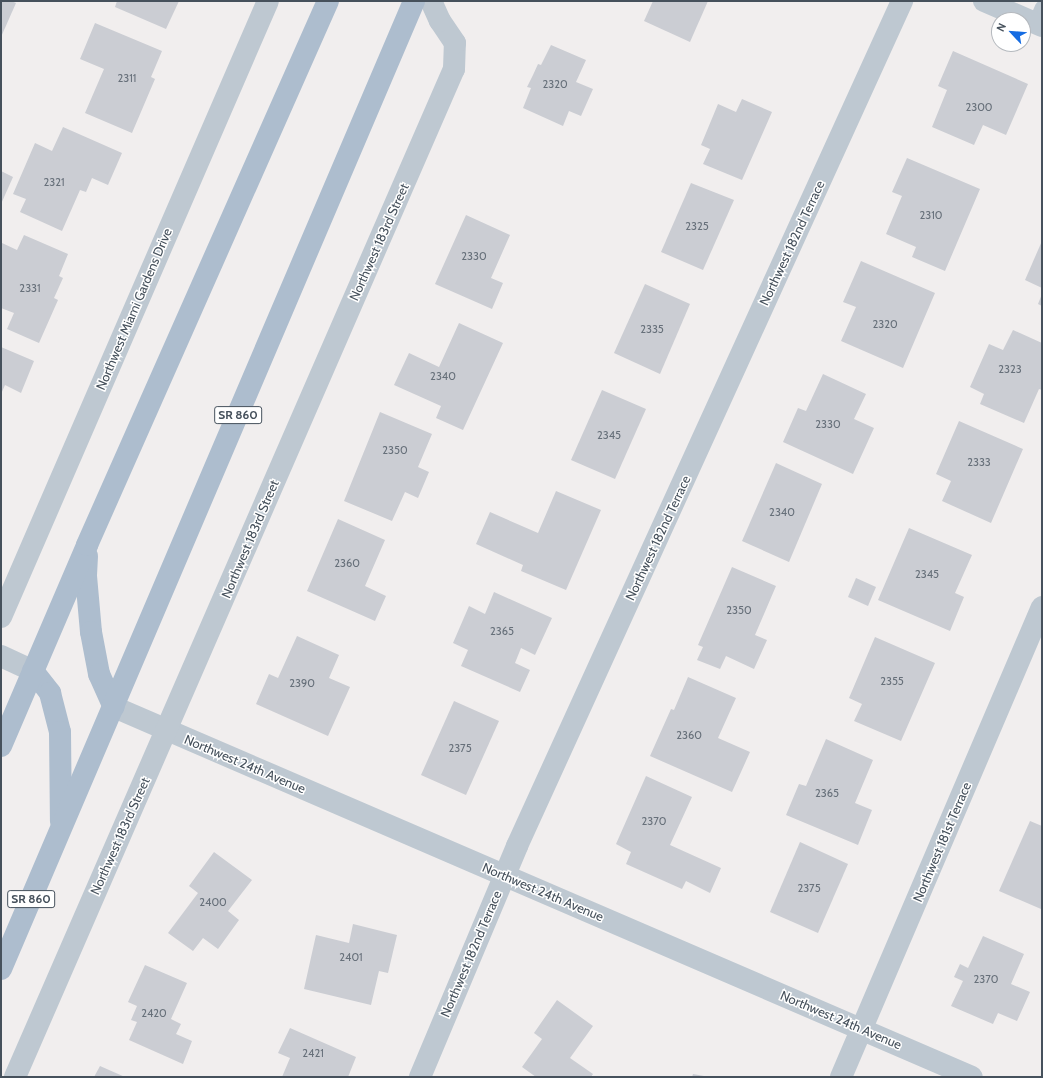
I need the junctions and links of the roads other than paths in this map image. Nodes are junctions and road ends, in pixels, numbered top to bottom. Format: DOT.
graph roads {
  1 [pos="268,1"];
  2 [pos="328,1"];
  3 [pos="414,1"];
  4 [pos="431,1"];
  5 [pos="902,1"];
  6 [pos="984,1"];
  7 [pos="1040,19"];
  8 [pos="87,545"];
  9 [pos="1042,607"];
  10 [pos="1,617"];
  11 [pos="1,656"];
  12 [pos="33,671"];
  13 [pos="114,707"];
  14 [pos="166,730"];
  15 [pos="1,746"];
  16 [pos="61,828"];
  17 [pos="504,876"];
  18 [pos="1,969"];
  19 [pos="862,1029"];
  20 [pos="15,1077"];
  21 [pos="420,1077"];
  22 [pos="841,1077"];
  23 [pos="972,1077"];
  1 -- 10 [label="street, Northwest Miami Gardens Drive"];
  2 -- 8 [label="main road"];
  3 -- 13 [label="main road, SR 860"];
  4 -- 14 [label="street, Northwest 183rd Street"];
  5 -- 17 [label="street, Northwest 182nd Terrace"];
  6 -- 7 [label="street"];
  8 -- 12 [label="main road"];
  8 -- 13 [label="main road"];
  9 -- 19 [label="street, Northwest 181st Terrace"];
  11 -- 12 [label="street"];
  12 -- 15 [label="main road"];
  12 -- 16 [label="main road"];
  13 -- 14 [label="street, Northwest 24th Avenue"];
  13 -- 16 [label="main road, SR 860"];
  14 -- 17 [label="street, Northwest 24th Avenue"];
  14 -- 20 [label="street, Northwest 183rd Street"];
  16 -- 18 [label="main road, SR 860"];
  17 -- 19 [label="street, Northwest 24th Avenue"];
  17 -- 21 [label="street, Northwest 182nd Terrace"];
  19 -- 22 [label="street, Northwest 181st Terrace"];
  19 -- 23 [label="street, Northwest 24th Avenue"];
}
